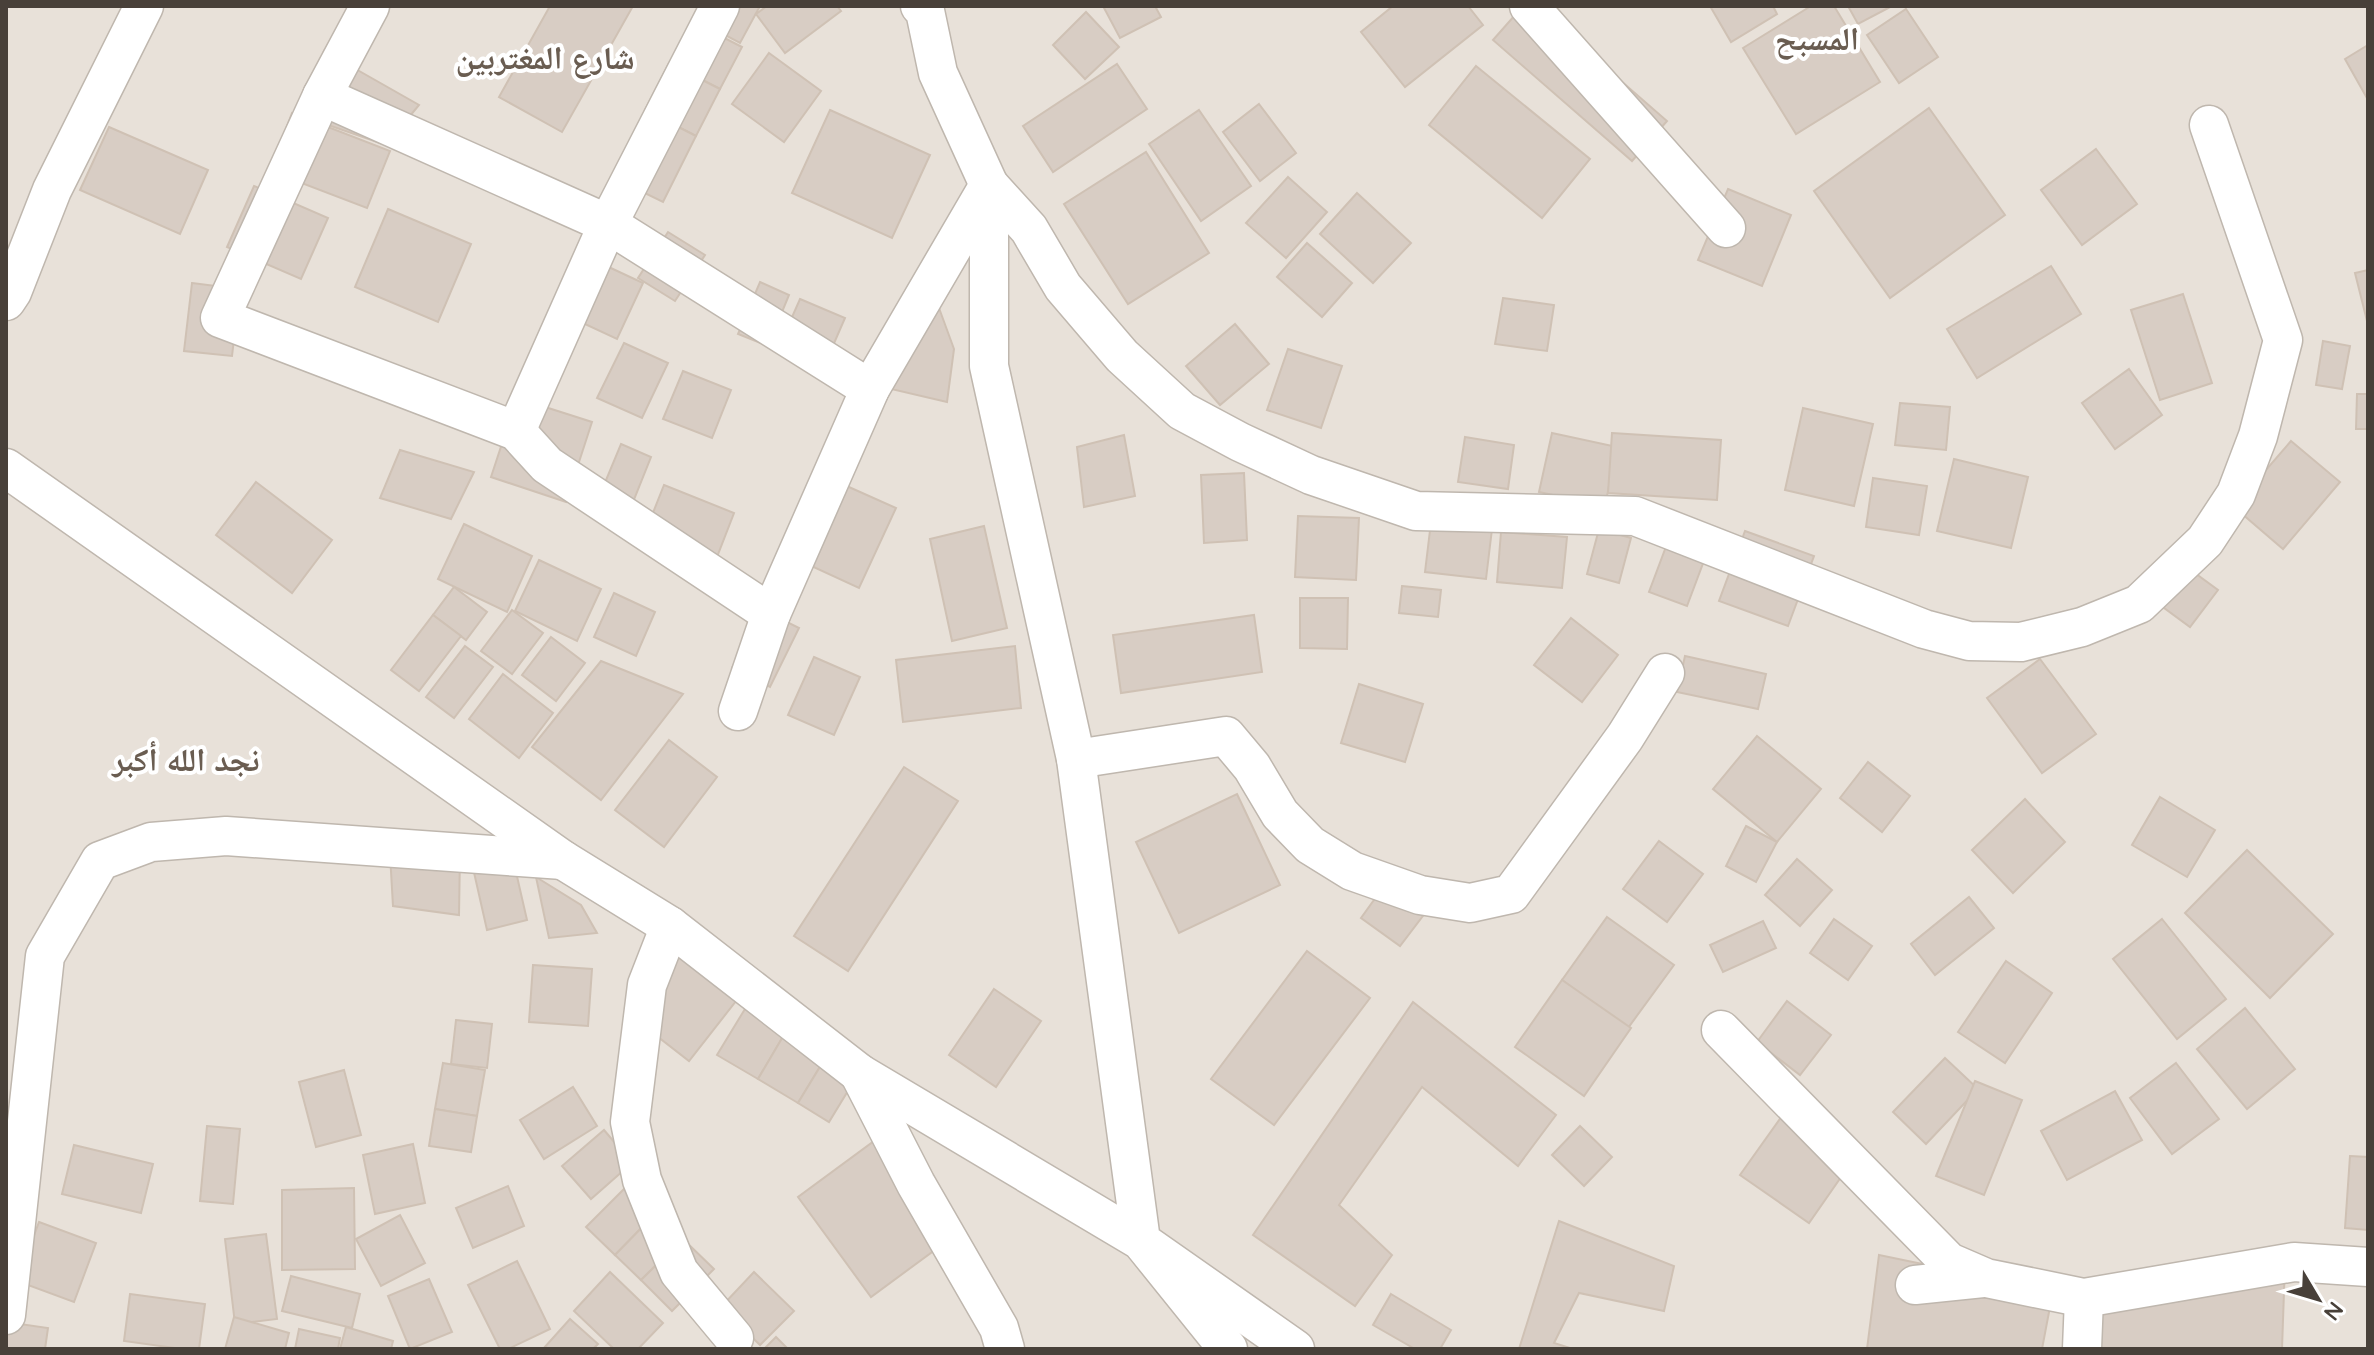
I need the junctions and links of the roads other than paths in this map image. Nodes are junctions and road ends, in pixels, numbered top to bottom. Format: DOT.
graph roads {
  1 [pos="144,6"];
  2 [pos="370,6"];
  3 [pos="720,6"];
  4 [pos="1529,6"];
  5 [pos="925,8"];
  6 [pos="322,96"];
  7 [pos="2209,125"];
  8 [pos="989,185"];
  9 [pos="608,224"];
  10 [pos="1726,228"];
  11 [pos="6,301"];
  12 [pos="870,389"];
  13 [pos="516,431"];
  14 [pos="6,468"];
  15 [pos="771,614"];
  16 [pos="1665,673"];
  17 [pos="738,711"];
  18 [pos="1076,759"];
  19 [pos="563,860"];
  20 [pos="670,926"];
  21 [pos="1721,1030"];
  22 [pos="859,1073"];
  23 [pos="1141,1241"];
  24 [pos="2368,1267"];
  25 [pos="1986,1278"];
  26 [pos="1915,1285"];
  27 [pos="2084,1298"];
  28 [pos="6,1315"];
  29 [pos="734,1338"];
  30 [pos="1005,1349"];
  31 [pos="1228,1349"];
  32 [pos="1295,1349"];
  33 [pos="2082,1349"];
  1 -- 11 [label="street"];
  2 -- 6 [label="street"];
  3 -- 9 [label="street"];
  4 -- 10 [label="street"];
  5 -- 8 [label="street"];
  6 -- 9 [label="street"];
  6 -- 13 [label="street"];
  7 -- 8 [label="street"];
  8 -- 12 [label="street"];
  8 -- 18 [label="street"];
  9 -- 12 [label="street"];
  9 -- 13 [label="street"];
  12 -- 15 [label="street"];
  13 -- 15 [label="street"];
  14 -- 19 [label="street"];
  15 -- 17 [label="street"];
  16 -- 18 [label="street"];
  18 -- 23 [label="street"];
  19 -- 20 [label="street"];
  19 -- 28 [label="street"];
  20 -- 22 [label="street"];
  20 -- 29 [label="street"];
  21 -- 25 [label="street"];
  22 -- 23 [label="street"];
  22 -- 30 [label="street"];
  23 -- 31 [label="street"];
  23 -- 32 [label="street"];
  24 -- 27 [label="street"];
  25 -- 26 [label="street"];
  25 -- 27 [label="street"];
  27 -- 33 [label="street"];
}
